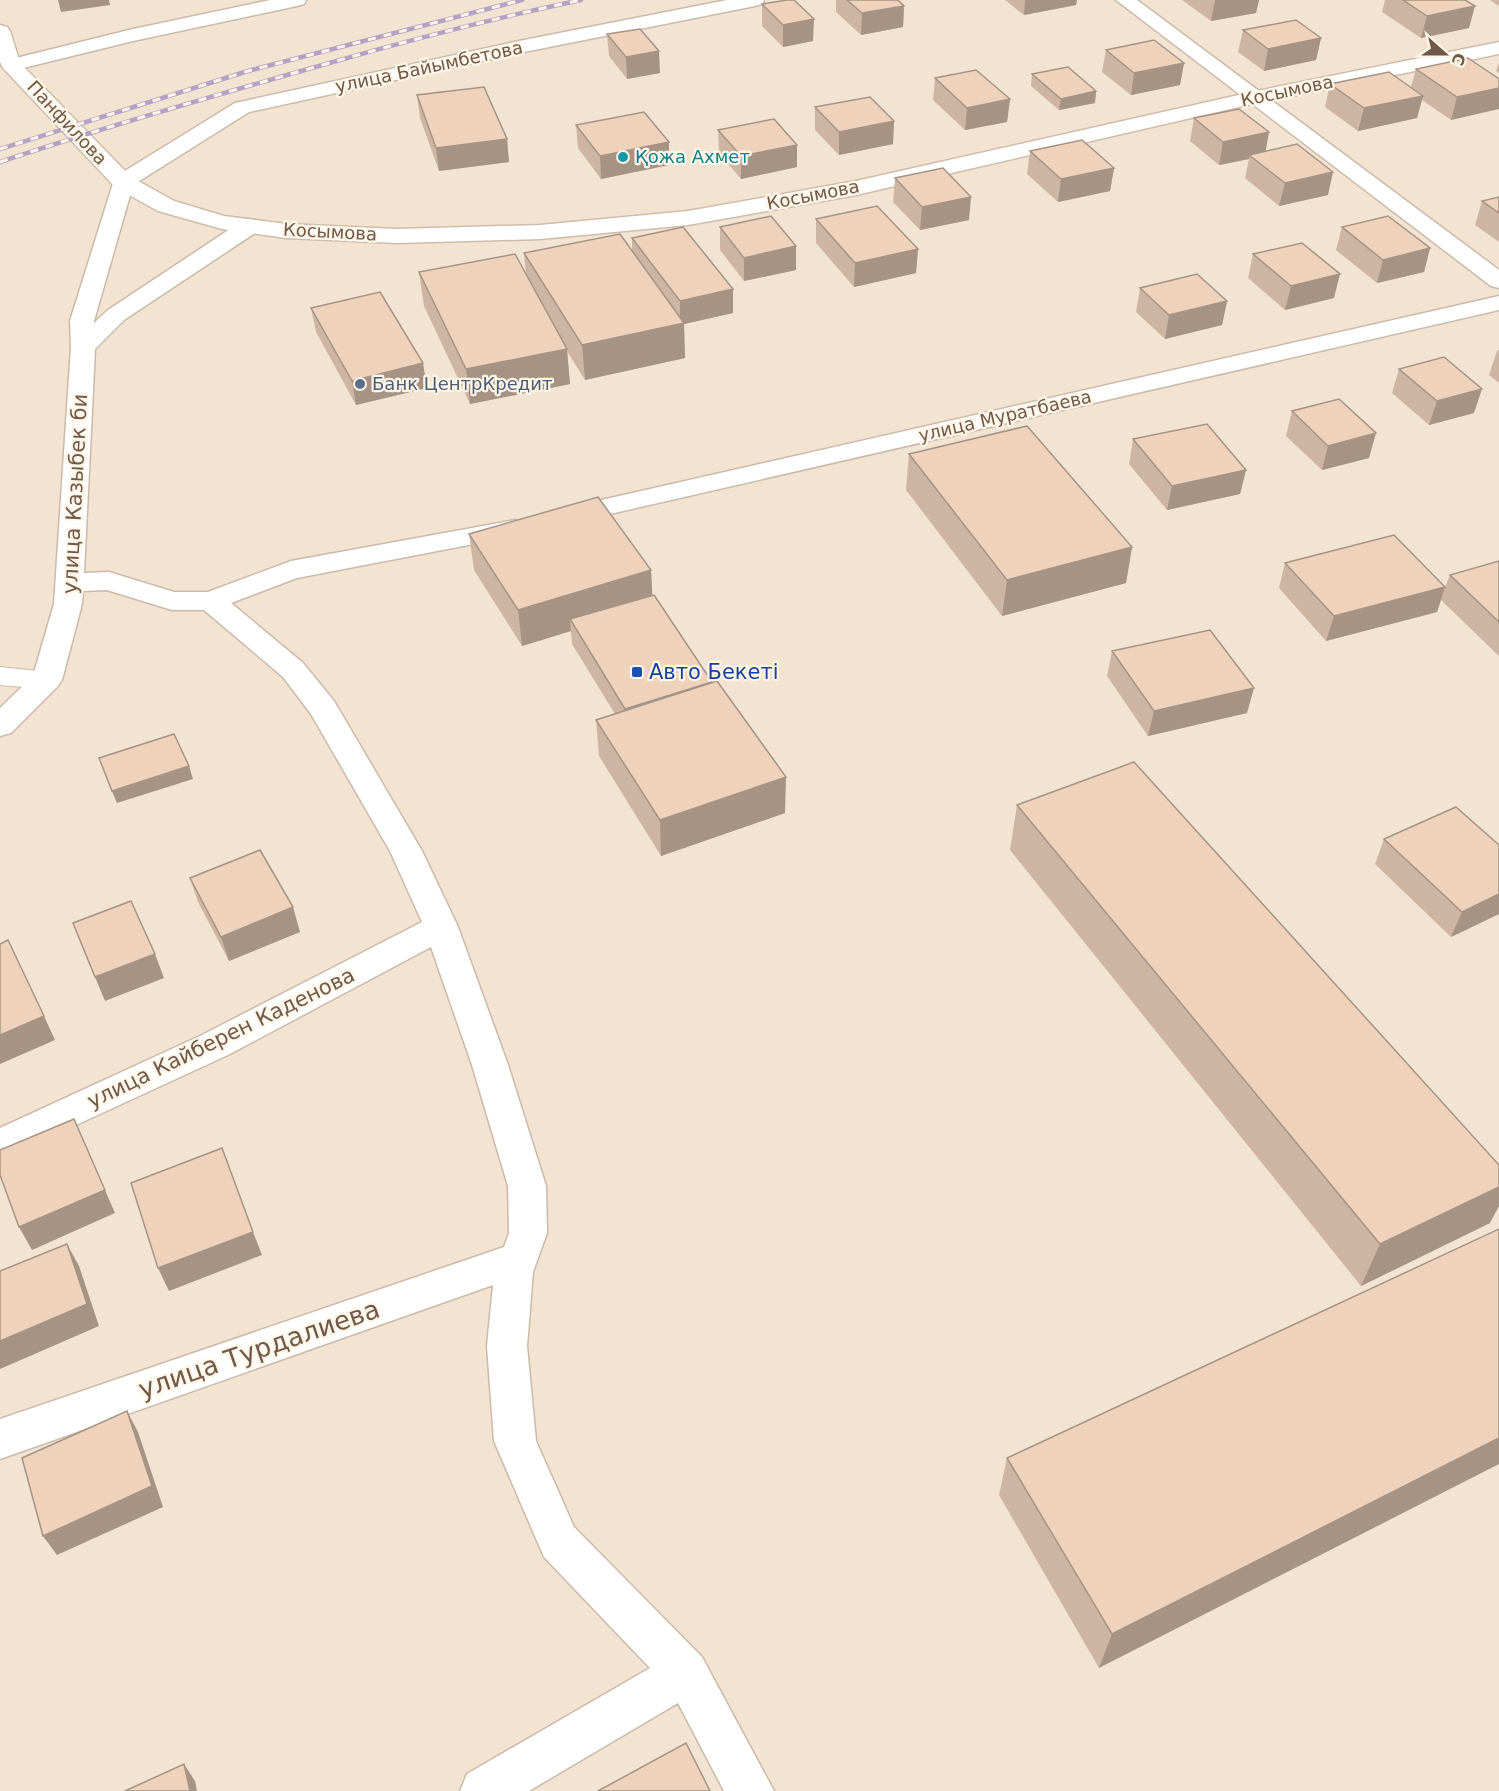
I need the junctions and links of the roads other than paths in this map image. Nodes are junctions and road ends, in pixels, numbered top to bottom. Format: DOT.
graph roads {
  1 [pos="297,0"];
  2 [pos="754,0"];
  3 [pos="1125,0"];
  4 [pos="0,31"];
  5 [pos="1499,48"];
  6 [pos="6,66"];
  7 [pos="1252,98"];
  8 [pos="123,182"];
  9 [pos="250,226"];
  10 [pos="1499,281"];
  11 [pos="1499,303"];
  12 [pos="83,347"];
  13 [pos="71,582"];
  14 [pos="211,602"];
  15 [pos="0,676"];
  16 [pos="47,680"];
  17 [pos="0,726"];
  18 [pos="441,927"];
  19 [pos="0,1145"];
  20 [pos="519,1259"];
  21 [pos="0,1439"];
  22 [pos="686,1673"];
  23 [pos="484,1791"];
  24 [pos="750,1791"];
  1 -- 6 [label="street"];
  2 -- 8 [label="street, улица Байымбетова"];
  3 -- 7 [label="street"];
  4 -- 6 [label="street, Панфилова"];
  5 -- 7 [label="street, Косымова"];
  6 -- 8 [label="street, Панфилова"];
  7 -- 9 [label="street, Косымова"];
  7 -- 10 [label="street"];
  8 -- 9 [label="street, Косымова"];
  8 -- 12 [label="street, улица Казыбек би"];
  9 -- 12 [label="street"];
  11 -- 14 [label="street, улица Муратбаева"];
  12 -- 13 [label="street, улица Казыбек би"];
  13 -- 14 [label="street"];
  13 -- 16 [label="street, улица Казыбек би"];
  14 -- 18 [label="street"];
  15 -- 16 [label="lane"];
  16 -- 17 [label="street"];
  18 -- 19 [label="street, улица Кайберен Каденова"];
  18 -- 20 [label="street"];
  20 -- 21 [label="street, улица Турдалиева"];
  20 -- 22 [label="street"];
  22 -- 23 [label="street"];
  22 -- 24 [label="street"];
}
